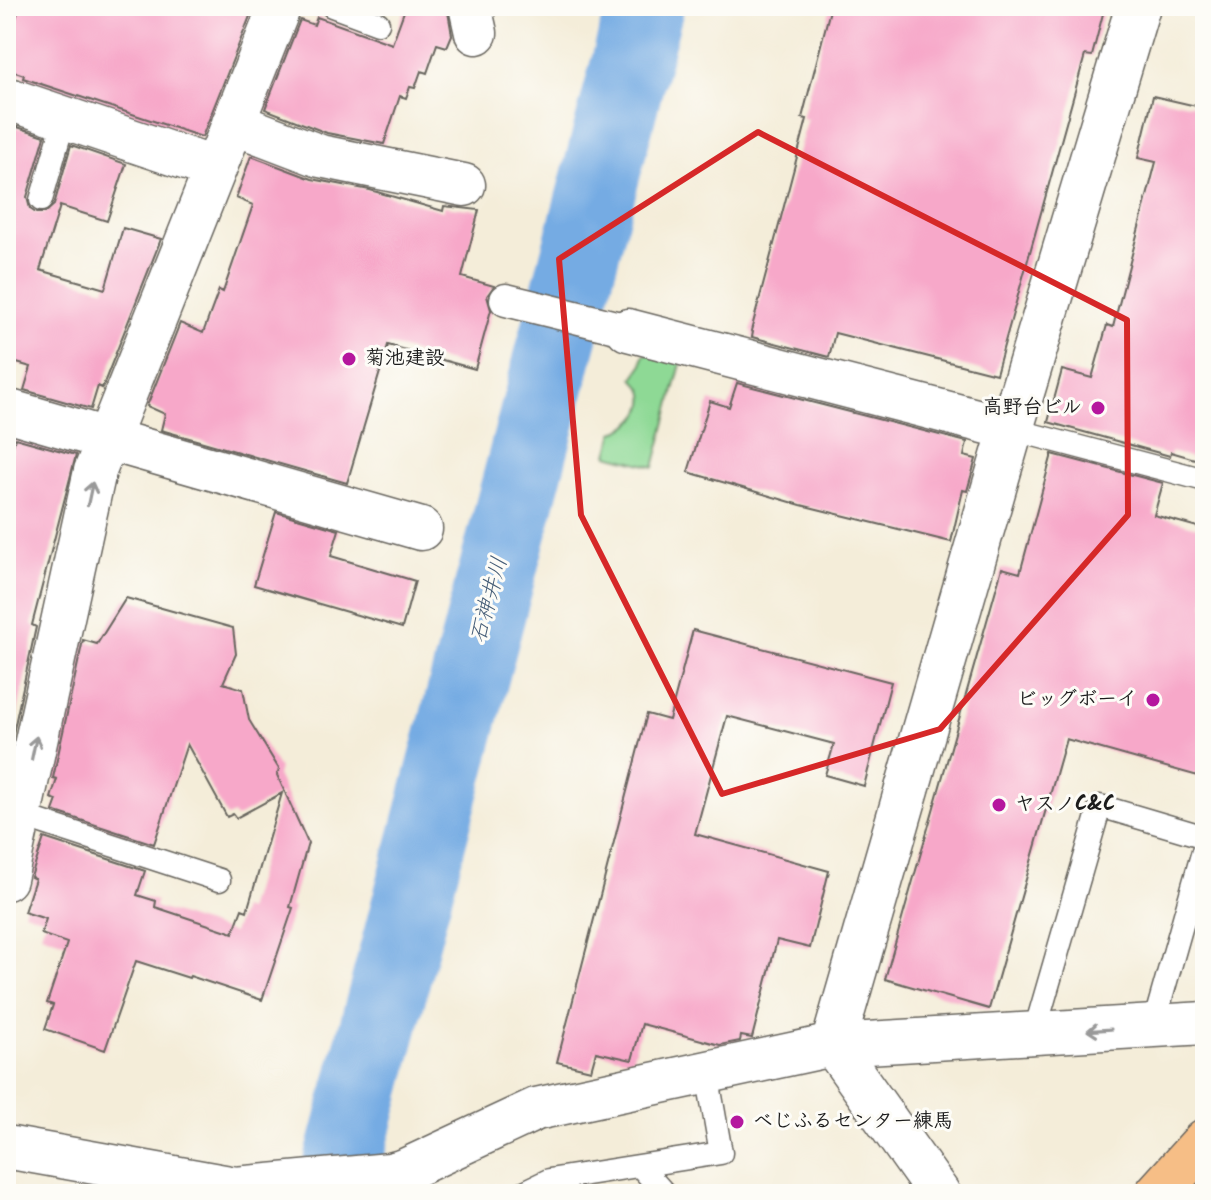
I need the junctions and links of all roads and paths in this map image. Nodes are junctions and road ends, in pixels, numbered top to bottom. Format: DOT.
graph roads {
  1 [pos="280,6"];
  2 [pos="332,6"];
  3 [pos="1138,6"];
  4 [pos="378,23"];
  5 [pos="6,98"];
  6 [pos="65,117"];
  7 [pos="233,123"];
  8 [pos="214,168"];
  9 [pos="464,185"];
  10 [pos="41,200"];
  11 [pos="511,301"];
  12 [pos="620,328"];
  13 [pos="6,410"];
  14 [pos="1011,429"];
  15 [pos="106,439"];
  16 [pos="1205,480"];
  17 [pos="421,529"];
  18 [pos="17,797"];
  19 [pos="1205,837"];
  20 [pos="1205,844"];
  21 [pos="6,879"];
  22 [pos="219,880"];
  23 [pos="1205,1023"];
  24 [pos="1153,1027"];
  25 [pos="1034,1034"];
  26 [pos="833,1045"];
  27 [pos="707,1073"];
  28 [pos="1205,1141"];
  29 [pos="6,1147"];
  30 [pos="640,1166"];
  31 [pos="57,1176"];
  32 [pos="520,1194"];
  33 [pos="665,1194"];
  34 [pos="939,1194"];
  35 [pos="1157,1194"];
  1 -- 7 [label="street"];
  2 -- 4 [label="lane"];
  3 -- 14 [label="street"];
  5 -- 6 [label="street"];
  6 -- 8 [label="street"];
  6 -- 10 [label="lane"];
  7 -- 8 [label="street"];
  7 -- 9 [label="street"];
  8 -- 15 [label="street"];
  11 -- 12 [label="street"];
  12 -- 14 [label="street"];
  13 -- 15 [label="street"];
  14 -- 16 [label="lane"];
  14 -- 26 [label="street"];
  15 -- 17 [label="street"];
  18 -- 15 [label="street, one-way"];
  18 -- 21 [label="street"];
  18 -- 22 [label="lane"];
  19 -- 25 [label="lane"];
  20 -- 24 [label="lane"];
  23 -- 24 [label="street"];
  24 -- 25 [label="street, one-way"];
  25 -- 26 [label="street"];
  26 -- 27 [label="street"];
  26 -- 34 [label="street"];
  27 -- 30 [label="lane"];
  27 -- 31 [label="street"];
  28 -- 35 [label="main road"];
  29 -- 31 [label="street"];
  30 -- 32 [label="lane"];
  30 -- 33 [label="lane"];
}
